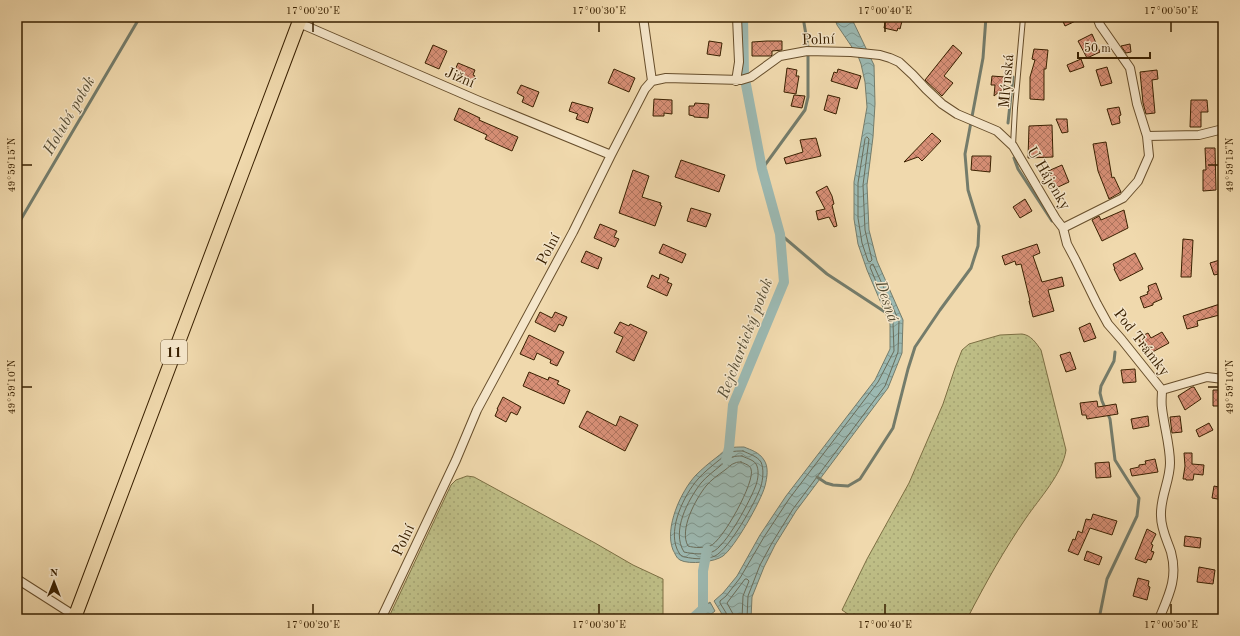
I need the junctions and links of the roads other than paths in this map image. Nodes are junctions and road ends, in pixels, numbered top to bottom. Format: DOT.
graph roads {
  1 [pos="643,17"];
  2 [pos="737,17"];
  3 [pos="1097,17"];
  4 [pos="1023,18"];
  5 [pos="300,20"];
  6 [pos="851,52"];
  7 [pos="739,80"];
  8 [pos="652,81"];
  9 [pos="1223,129"];
  10 [pos="1147,136"];
  11 [pos="1013,146"];
  12 [pos="610,155"];
  13 [pos="1063,228"];
  14 [pos="1223,379"];
  15 [pos="1162,390"];
  16 [pos="17,579"];
  17 [pos="75,617"];
  18 [pos="380,619"];
  19 [pos="1159,619"];
  1 -- 8 [label="street"];
  2 -- 7 [label="street"];
  3 -- 10 [label="street, U Hájenky"];
  4 -- 11 [label="lane, Mlýnská"];
  5 -- 12 [label="street, Jižní"];
  5 -- 17 [label="main road, 11"];
  6 -- 7 [label="street, Polní"];
  6 -- 11 [label="street, U Hájenky"];
  7 -- 8 [label="street, Polní"];
  8 -- 12 [label="street, Polní"];
  9 -- 10 [label="street"];
  10 -- 13 [label="street, U Hájenky"];
  11 -- 13 [label="street, U Hájenky"];
  12 -- 18 [label="street, Polní"];
  13 -- 15 [label="street, Pod Trámky"];
  14 -- 15 [label="street"];
  15 -- 19 [label="street, Pod Trámky"];
  16 -- 17 [label="street"];
}
